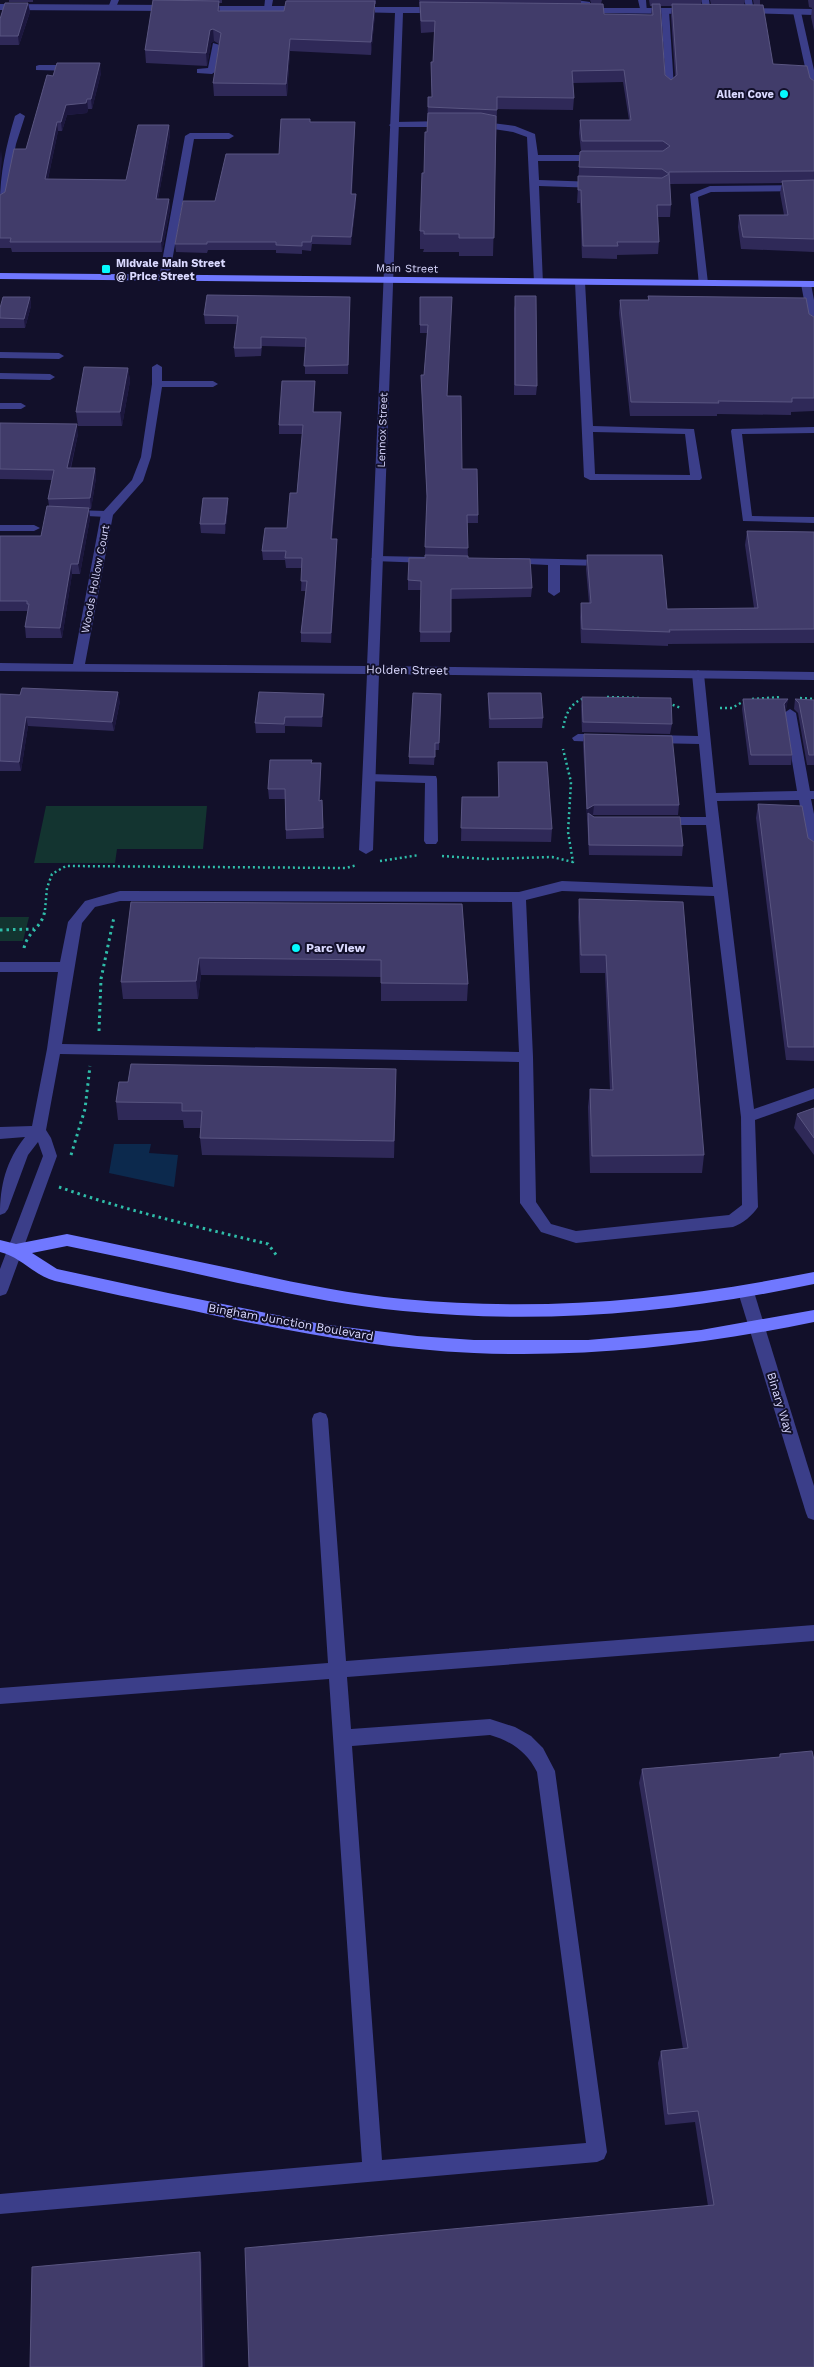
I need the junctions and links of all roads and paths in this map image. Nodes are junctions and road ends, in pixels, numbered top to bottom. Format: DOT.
graph roads {
  1 [pos="580,0"];
  2 [pos="642,0"];
  3 [pos="705,0"];
  4 [pos="748,0"];
  5 [pos="114,4"];
  6 [pos="269,5"];
  7 [pos="0,7"];
  8 [pos="182,8"];
  9 [pos="192,8"];
  10 [pos="314,10"];
  11 [pos="342,10"];
  12 [pos="398,10"];
  13 [pos="448,10"];
  14 [pos="578,11"];
  15 [pos="588,11"];
  16 [pos="644,11"];
  17 [pos="665,11"];
  18 [pos="734,11"];
  19 [pos="751,12"];
  20 [pos="798,12"];
  21 [pos="814,12"];
  22 [pos="216,45"];
  23 [pos="40,68"];
  24 [pos="82,68"];
  25 [pos="200,72"];
  26 [pos="670,87"];
  27 [pos="814,90"];
  28 [pos="20,116"];
  29 [pos="394,124"];
  30 [pos="229,136"];
  31 [pos="533,158"];
  32 [pos="612,158"];
  33 [pos="2,184"];
  34 [pos="534,184"];
  35 [pos="612,185"];
  36 [pos="814,188"];
  37 [pos="0,201"];
  38 [pos="0,276"];
  39 [pos="164,278"];
  40 [pos="388,280"];
  41 [pos="539,282"];
  42 [pos="580,282"];
  43 [pos="703,283"];
  44 [pos="810,284"];
  45 [pos="814,326"];
  46 [pos="0,355"];
  47 [pos="59,356"];
  48 [pos="157,367"];
  49 [pos="0,376"];
  50 [pos="50,377"];
  51 [pos="157,384"];
  52 [pos="213,384"];
  53 [pos="0,406"];
  54 [pos="21,406"];
  55 [pos="588,429"];
  56 [pos="814,430"];
  57 [pos="62,513"];
  58 [pos="107,514"];
  59 [pos="814,520"];
  60 [pos="0,528"];
  61 [pos="34,528"];
  62 [pos="377,559"];
  63 [pos="436,560"];
  64 [pos="495,561"];
  65 [pos="554,562"];
  66 [pos="620,564"];
  67 [pos="554,592"];
  68 [pos="0,667"];
  69 [pos="78,668"];
  70 [pos="373,669"];
  71 [pos="698,674"];
  72 [pos="814,676"];
  73 [pos="789,698"];
  74 [pos="798,698"];
  75 [pos="814,699"];
  76 [pos="681,708"];
  77 [pos="700,708"];
  78 [pos="790,712"];
  79 [pos="578,738"];
  80 [pos="616,739"];
  81 [pos="636,739"];
  82 [pos="704,740"];
  83 [pos="369,778"];
  84 [pos="810,795"];
  85 [pos="710,797"];
  86 [pos="653,821"];
  87 [pos="712,821"];
  88 [pos="430,841"];
  89 [pos="366,850"];
  90 [pos="814,851"];
  91 [pos="720,892"];
  92 [pos="120,896"];
  93 [pos="519,897"];
  94 [pos="0,930"];
  95 [pos="23,953"];
  96 [pos="0,967"];
  97 [pos="66,967"];
  98 [pos="54,1049"];
  99 [pos="95,1050"];
  100 [pos="526,1057"];
  101 [pos="814,1092"];
  102 [pos="748,1117"];
  103 [pos="38,1131"];
  104 [pos="0,1133"];
  105 [pos="70,1156"];
  106 [pos="58,1180"];
  107 [pos="0,1209"];
  108 [pos="0,1246"];
  109 [pos="16,1250"];
  110 [pos="277,1256"];
  111 [pos="814,1278"];
  112 [pos="0,1290"];
  113 [pos="746,1292"];
  114 [pos="814,1316"];
  115 [pos="757,1329"];
  116 [pos="320,1419"];
  117 [pos="814,1513"];
  118 [pos="814,1633"];
  119 [pos="338,1670"];
  120 [pos="0,1696"];
  121 [pos="343,1738"];
  122 [pos="373,2171"];
  123 [pos="0,2204"];
  1 -- 15 [label="street"];
  2 -- 16 [label="street"];
  3 -- 17 [label="street"];
  4 -- 19 [label="street"];
  5 -- 7 [label="street"];
  5 -- 8 [label="street"];
  6 -- 9 [label="street"];
  6 -- 10 [label="street"];
  11 -- 12 [label="street"];
  12 -- 13 [label="street"];
  12 -- 29 [label="street, Lennox Street"];
  14 -- 15 [label="street"];
  15 -- 16 [label="street"];
  16 -- 17 [label="street"];
  17 -- 26 [label="street"];
  18 -- 19 [label="street"];
  19 -- 20 [label="street"];
  20 -- 21 [label="street"];
  20 -- 27 [label="street"];
  22 -- 25 [label="street"];
  23 -- 24 [label="street"];
  28 -- 33 [label="street"];
  29 -- 31 [label="street"];
  29 -- 40 [label="street, Lennox Street"];
  30 -- 39 [label="street"];
  31 -- 32 [label="street"];
  31 -- 34 [label="street"];
  33 -- 37 [label="street"];
  34 -- 35 [label="street"];
  34 -- 41 [label="street"];
  36 -- 43 [label="street"];
  38 -- 39 [label="main road, Main Street"];
  39 -- 40 [label="main road, Main Street"];
  40 -- 41 [label="main road, Main Street"];
  40 -- 62 [label="street, Lennox Street"];
  41 -- 42 [label="main road, Main Street"];
  42 -- 43 [label="main road, Main Street"];
  42 -- 55 [label="street"];
  43 -- 44 [label="main road, Main Street"];
  44 -- 45 [label="street"];
  46 -- 47 [label="street"];
  48 -- 51 [label="street, Woods Hollow Court"];
  49 -- 50 [label="street"];
  51 -- 52 [label="street"];
  51 -- 58 [label="street, Woods Hollow Court"];
  53 -- 54 [label="street"];
  55 -- 55 [label="street"];
  56 -- 59 [label="street"];
  57 -- 58 [label="street"];
  58 -- 69 [label="street, Woods Hollow Court"];
  60 -- 61 [label="street"];
  62 -- 63 [label="street"];
  62 -- 70 [label="street, Lennox Street"];
  64 -- 65 [label="street"];
  65 -- 66 [label="street"];
  65 -- 67 [label="street"];
  68 -- 69 [label="street, Holden Street"];
  69 -- 70 [label="street, Holden Street"];
  70 -- 71 [label="street, Holden Street"];
  70 -- 83 [label="street, Lennox Street"];
  71 -- 72 [label="street, Holden Street"];
  71 -- 77 [label="street"];
  73 -- 77 [label="path"];
  74 -- 75 [label="path"];
  76 -- 77 [label="path"];
  77 -- 82 [label="street"];
  78 -- 84 [label="street"];
  79 -- 80 [label="street"];
  81 -- 82 [label="street"];
  82 -- 85 [label="street"];
  83 -- 88 [label="street"];
  83 -- 89 [label="street, Lennox Street"];
  84 -- 85 [label="street"];
  84 -- 90 [label="street"];
  85 -- 87 [label="street"];
  86 -- 87 [label="street"];
  87 -- 91 [label="street"];
  91 -- 93 [label="street"];
  91 -- 102 [label="street"];
  92 -- 93 [label="street"];
  92 -- 97 [label="street"];
  92 -- 99 [label="path"];
  93 -- 100 [label="street"];
  94 -- 95 [label="path"];
  96 -- 97 [label="street"];
  97 -- 98 [label="street"];
  98 -- 99 [label="street"];
  98 -- 103 [label="street"];
  99 -- 100 [label="street"];
  99 -- 105 [label="path"];
  100 -- 102 [label="street"];
  101 -- 102 [label="street"];
  103 -- 104 [label="street"];
  103 -- 107 [label="street"];
  103 -- 109 [label="street"];
  106 -- 110 [label="path"];
  108 -- 109 [label="main road, Bingham Junction Boulevard"];
  109 -- 112 [label="street"];
  109 -- 113 [label="main road, Bingham Junction Boulevard"];
  109 -- 115 [label="main road, Bingham Junction Boulevard"];
  111 -- 113 [label="main road, Bingham Junction Boulevard"];
  113 -- 115 [label="street, Binary Way"];
  114 -- 115 [label="main road, Bingham Junction Boulevard"];
  115 -- 117 [label="street, Binary Way"];
  116 -- 119 [label="street"];
  118 -- 119 [label="street"];
  119 -- 120 [label="street"];
  119 -- 121 [label="street"];
  121 -- 122 [label="street"];
  121 -- 122 [label="street"];
  122 -- 123 [label="street"];
}
